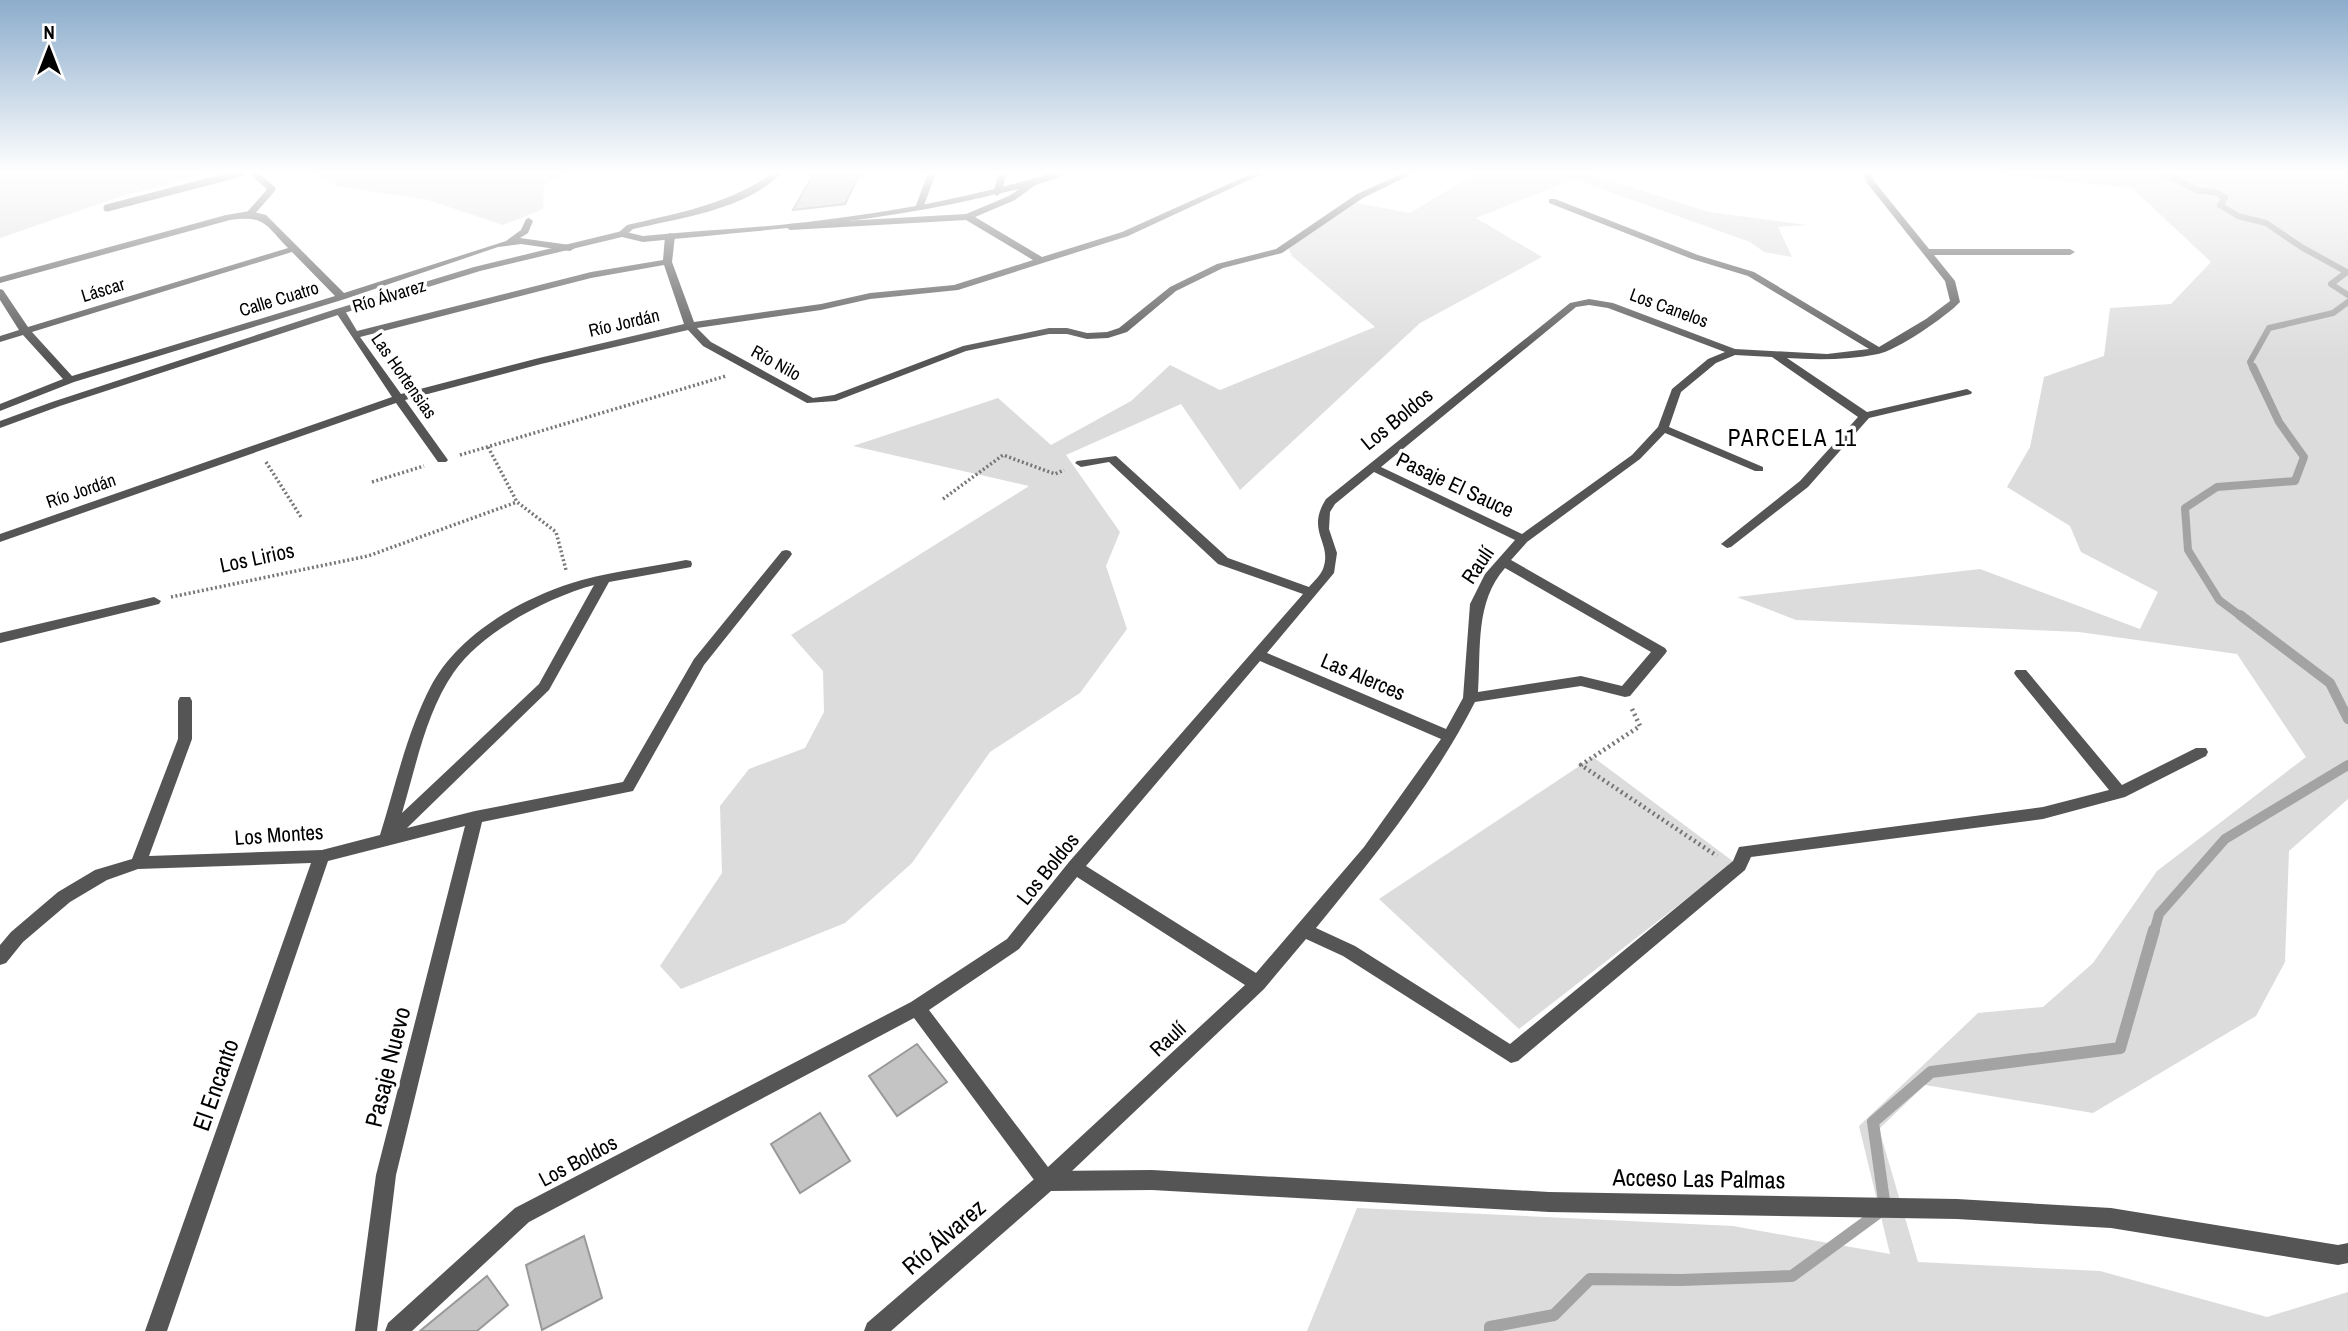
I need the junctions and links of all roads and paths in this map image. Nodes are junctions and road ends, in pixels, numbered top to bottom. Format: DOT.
graph roads {
  1 [pos="162,235"];
  2 [pos="282,235"];
  3 [pos="520,235"];
  4 [pos="618,235"];
  5 [pos="627,235"];
  6 [pos="681,235"];
  7 [pos="997,235"];
  8 [pos="1121,235"];
  9 [pos="1302,235"];
  10 [pos="1639,235"];
  11 [pos="1913,235"];
  12 [pos="670,236"];
  13 [pos="508,242"];
  14 [pos="296,248"];
  15 [pos="570,248"];
  16 [pos="1927,252"];
  17 [pos="2070,253"];
  18 [pos="1038,260"];
  19 [pos="667,262"];
  20 [pos="0,280"];
  21 [pos="0,292"];
  22 [pos="342,297"];
  23 [pos="1589,302"];
  24 [pos="340,311"];
  25 [pos="690,326"];
  26 [pos="25,331"];
  27 [pos="354,335"];
  28 [pos="0,339"];
  29 [pos="1879,351"];
  30 [pos="1734,352"];
  31 [pos="1773,353"];
  32 [pos="751,369"];
  33 [pos="70,380"];
  34 [pos="1967,392"];
  35 [pos="397,399"];
  36 [pos="0,408"];
  37 [pos="1865,416"];
  38 [pos="0,425"];
  39 [pos="1663,428"];
  40 [pos="488,447"];
  41 [pos="257,448"];
  42 [pos="442,460"];
  43 [pos="1081,463"];
  44 [pos="1372,467"];
  45 [pos="1759,469"];
  46 [pos="372,482"];
  47 [pos="943,499"];
  48 [pos="517,502"];
  49 [pos="301,517"];
  50 [pos="0,538"];
  51 [pos="1523,539"];
  52 [pos="1727,544"];
  53 [pos="786,554"];
  54 [pos="1503,562"];
  55 [pos="685,564"];
  56 [pos="603,581"];
  57 [pos="571,588"];
  58 [pos="1311,592"];
  59 [pos="154,601"];
  60 [pos="0,638"];
  61 [pos="1259,655"];
  62 [pos="2021,673"];
  63 [pos="1625,692"];
  64 [pos="1470,698"];
  65 [pos="185,701"];
  66 [pos="1450,737"];
  67 [pos="2201,752"];
  68 [pos="2120,793"];
  69 [pos="475,817"];
  70 [pos="387,837"];
  71 [pos="322,856"];
  72 [pos="138,863"];
  73 [pos="1739,865"];
  74 [pos="1075,867"];
  75 [pos="1304,930"];
  76 [pos="0,958"];
  77 [pos="1258,984"];
  78 [pos="917,1008"];
  79 [pos="1047,1181"];
  80 [pos="2348,1253"];
  81 [pos="156,1331"];
  82 [pos="366,1331"];
  83 [pos="396,1331"];
  84 [pos="875,1331"];
  1 -- 20 [label="street"];
  2 -- 14 [label="street"];
  3 -- 13 [label="street"];
  4 -- 15 [label="street, Río Álvarez"];
  5 -- 12 [label="street, Río Álvarez"];
  6 -- 12 [label="street, Río Álvarez"];
  7 -- 18 [label="street"];
  8 -- 18 [label="street, Río Jordán"];
  9 -- 32 [label="street, Río Nilo"];
  10 -- 29 [label="street"];
  11 -- 16 [label="street, Raulí"];
  12 -- 19 [label="street, Río Nilo"];
  13 -- 15 [label="street, Calle Cuatro"];
  13 -- 22 [label="street, Calle Cuatro"];
  14 -- 22 [label="street"];
  14 -- 26 [label="street, Láscar"];
  15 -- 24 [label="street, Río Álvarez"];
  16 -- 17 [label="street"];
  16 -- 29 [label="street, Raulí"];
  18 -- 25 [label="street, Río Jordán"];
  19 -- 25 [label="street, Río Nilo"];
  19 -- 27 [label="street"];
  21 -- 26 [label="street"];
  22 -- 33 [label="street, Calle Cuatro"];
  23 -- 30 [label="street, Los Canelos"];
  23 -- 44 [label="street, Los Boldos"];
  24 -- 27 [label="street, Las Hortensias"];
  24 -- 38 [label="street, Río Álvarez"];
  25 -- 32 [label="street, Río Nilo"];
  25 -- 35 [label="street, Río Jordán"];
  26 -- 28 [label="street, Láscar"];
  26 -- 33 [label="street"];
  27 -- 35 [label="street, Las Hortensias"];
  29 -- 31 [label="street, Raulí"];
  30 -- 31 [label="street, Raulí"];
  30 -- 39 [label="street, Raulí"];
  31 -- 37 [label="street"];
  32 -- 40 [label="path"];
  33 -- 36 [label="street, Calle Cuatro"];
  34 -- 37 [label="street"];
  35 -- 41 [label="street, Río Jordán"];
  35 -- 42 [label="street, Las Hortensias"];
  37 -- 52 [label="street"];
  39 -- 45 [label="street"];
  39 -- 51 [label="street, Raulí"];
  40 -- 42 [label="path"];
  40 -- 48 [label="path"];
  41 -- 49 [label="path"];
  41 -- 50 [label="street, Río Jordán"];
  42 -- 46 [label="path"];
  43 -- 47 [label="path"];
  43 -- 58 [label="street"];
  44 -- 51 [label="street, Pasaje El Sauce"];
  44 -- 58 [label="street, Los Boldos"];
  48 -- 57 [label="path"];
  48 -- 59 [label="path, Los Lirios"];
  51 -- 54 [label="street, Raulí"];
  53 -- 69 [label="street, Los Montes"];
  54 -- 63 [label="street"];
  54 -- 64 [label="street, Raulí"];
  55 -- 56 [label="street"];
  56 -- 57 [label="street"];
  56 -- 70 [label="street"];
  57 -- 70 [label="street"];
  58 -- 61 [label="street, Los Boldos"];
  59 -- 60 [label="street"];
  61 -- 66 [label="street, Las Alerces"];
  61 -- 74 [label="street, Los Boldos"];
  62 -- 68 [label="street"];
  63 -- 64 [label="street"];
  63 -- 73 [label="path"];
  64 -- 66 [label="street, Raulí"];
  65 -- 72 [label="street"];
  66 -- 75 [label="street, Raulí"];
  67 -- 68 [label="street"];
  68 -- 73 [label="street"];
  69 -- 70 [label="street, Los Montes"];
  69 -- 82 [label="street, Pasaje Nuevo"];
  70 -- 71 [label="street, Los Montes"];
  71 -- 72 [label="street, Los Montes"];
  71 -- 81 [label="street, El Encanto"];
  72 -- 76 [label="street, Los Montes"];
  73 -- 75 [label="street"];
  74 -- 77 [label="street"];
  74 -- 78 [label="street, Los Boldos"];
  75 -- 77 [label="street, Raulí"];
  77 -- 79 [label="street, Raulí"];
  78 -- 79 [label="street"];
  78 -- 83 [label="street, Los Boldos"];
  79 -- 80 [label="street, Acceso Las Palmas"];
  79 -- 84 [label="street, Río Álvarez"];
}
